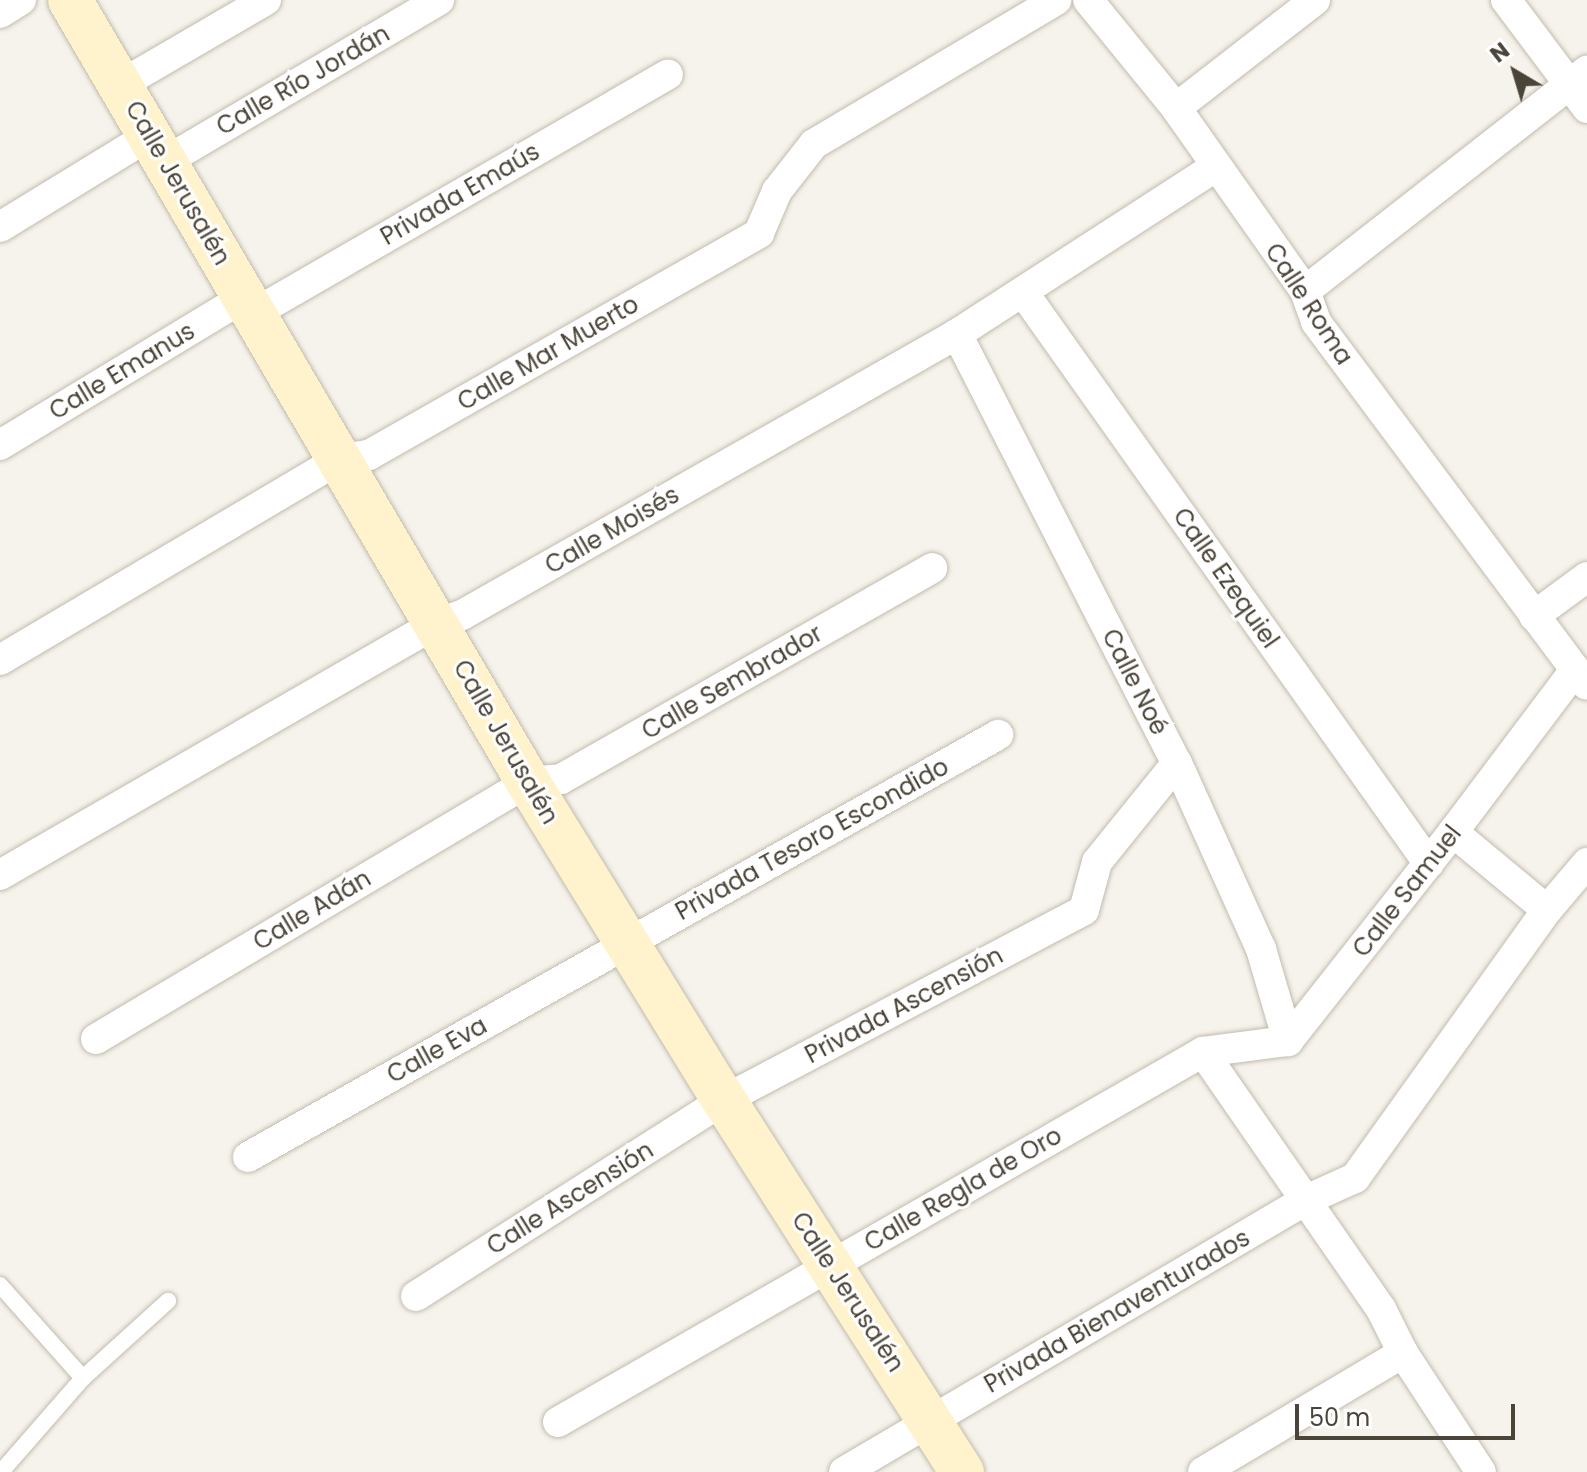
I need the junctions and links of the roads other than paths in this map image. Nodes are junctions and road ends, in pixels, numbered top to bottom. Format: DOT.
graph roads {
  1 [pos="21,0"];
  2 [pos="70,0"];
  3 [pos="266,0"];
  4 [pos="439,0"];
  5 [pos="1057,0"];
  6 [pos="1088,0"];
  7 [pos="1315,0"];
  8 [pos="1506,0"];
  9 [pos="0,13"];
  10 [pos="668,74"];
  11 [pos="120,85"];
  12 [pos="1581,88"];
  13 [pos="1176,108"];
  14 [pos="158,148"];
  15 [pos="1215,167"];
  16 [pos="0,227"];
  17 [pos="1305,291"];
  18 [pos="1023,292"];
  19 [pos="248,305"];
  20 [pos="957,334"];
  21 [pos="0,445"];
  22 [pos="340,459"];
  23 [pos="932,568"];
  24 [pos="1587,577"];
  25 [pos="1534,616"];
  26 [pos="437,623"];
  27 [pos="0,660"];
  28 [pos="1581,678"];
  29 [pos="998,735"];
  30 [pos="1177,763"];
  31 [pos="528,782"];
  32 [pos="1453,832"];
  33 [pos="1587,863"];
  34 [pos="1429,864"];
  35 [pos="0,875"];
  36 [pos="1547,910"];
  37 [pos="626,944"];
  38 [pos="96,1039"];
  39 [pos="1288,1041"];
  40 [pos="1203,1052"];
  41 [pos="724,1100"];
  42 [pos="248,1157"];
  43 [pos="1304,1201"];
  44 [pos="831,1264"];
  45 [pos="0,1285"];
  46 [pos="416,1296"];
  47 [pos="168,1301"];
  48 [pos="1403,1353"];
  49 [pos="83,1378"];
  50 [pos="930,1420"];
  51 [pos="558,1422"];
  52 [pos="1,1472"];
  53 [pos="844,1472"];
  54 [pos="962,1472"];
  55 [pos="1203,1472"];
  56 [pos="1481,1472"];
  1 -- 9 [label="street"];
  2 -- 11 [label="street, Calle Jerusalén"];
  3 -- 11 [label="street"];
  4 -- 14 [label="street, Calle Río Jordán"];
  5 -- 22 [label="street, Calle Mar Muerto"];
  6 -- 13 [label="street, Calle Roma"];
  7 -- 13 [label="street"];
  8 -- 12 [label="street"];
  10 -- 19 [label="street, Privada Emaús"];
  11 -- 14 [label="street, Calle Jerusalén"];
  12 -- 17 [label="street"];
  13 -- 15 [label="street, Calle Roma"];
  14 -- 16 [label="street, Calle Río Jordán"];
  14 -- 19 [label="street, Calle Jerusalén"];
  15 -- 17 [label="street, Calle Roma"];
  15 -- 18 [label="street, Calle Moisés"];
  17 -- 25 [label="street, Calle Roma"];
  18 -- 20 [label="street, Calle Moisés"];
  18 -- 34 [label="street, Calle Ezequiel"];
  19 -- 21 [label="street, Calle Emanus"];
  19 -- 22 [label="street, Calle Jerusalén"];
  20 -- 26 [label="street, Calle Moisés"];
  20 -- 30 [label="street, Calle Noé"];
  22 -- 26 [label="street, Calle Jerusalén"];
  22 -- 27 [label="street, Calle Mar Muerto"];
  23 -- 31 [label="street, Calle Sembrador"];
  24 -- 25 [label="street"];
  25 -- 28 [label="street, Calle Roma"];
  26 -- 31 [label="street, Calle Jerusalén"];
  26 -- 35 [label="street, Calle Moisés"];
  28 -- 32 [label="street, Calle Samuel"];
  29 -- 37 [label="street, Privada Tesoro Escondido"];
  30 -- 39 [label="street, Calle Noé"];
  30 -- 41 [label="street, Privada Ascensión"];
  31 -- 37 [label="street, Calle Jerusalén"];
  31 -- 38 [label="street, Calle Adán"];
  32 -- 34 [label="street, Calle Samuel"];
  32 -- 36 [label="street"];
  33 -- 36 [label="street, Privada Bienaventurados"];
  34 -- 39 [label="street, Calle Samuel"];
  36 -- 43 [label="street, Privada Bienaventurados"];
  37 -- 41 [label="street, Calle Jerusalén"];
  37 -- 42 [label="street, Calle Eva"];
  39 -- 40 [label="street"];
  40 -- 43 [label="street"];
  40 -- 44 [label="street, Calle Regla de Oro"];
  41 -- 44 [label="street, Calle Jerusalén"];
  41 -- 46 [label="street, Calle Ascensión"];
  43 -- 48 [label="street"];
  43 -- 50 [label="street, Privada Bienaventurados"];
  44 -- 50 [label="street, Calle Jerusalén"];
  44 -- 51 [label="street, Calle Regla de Oro"];
  45 -- 49 [label="lane"];
  47 -- 49 [label="lane"];
  48 -- 55 [label="street"];
  48 -- 56 [label="street"];
  49 -- 52 [label="lane"];
  50 -- 53 [label="street, Privada Bienaventurados"];
  50 -- 54 [label="street, Calle Jerusalén"];
}
